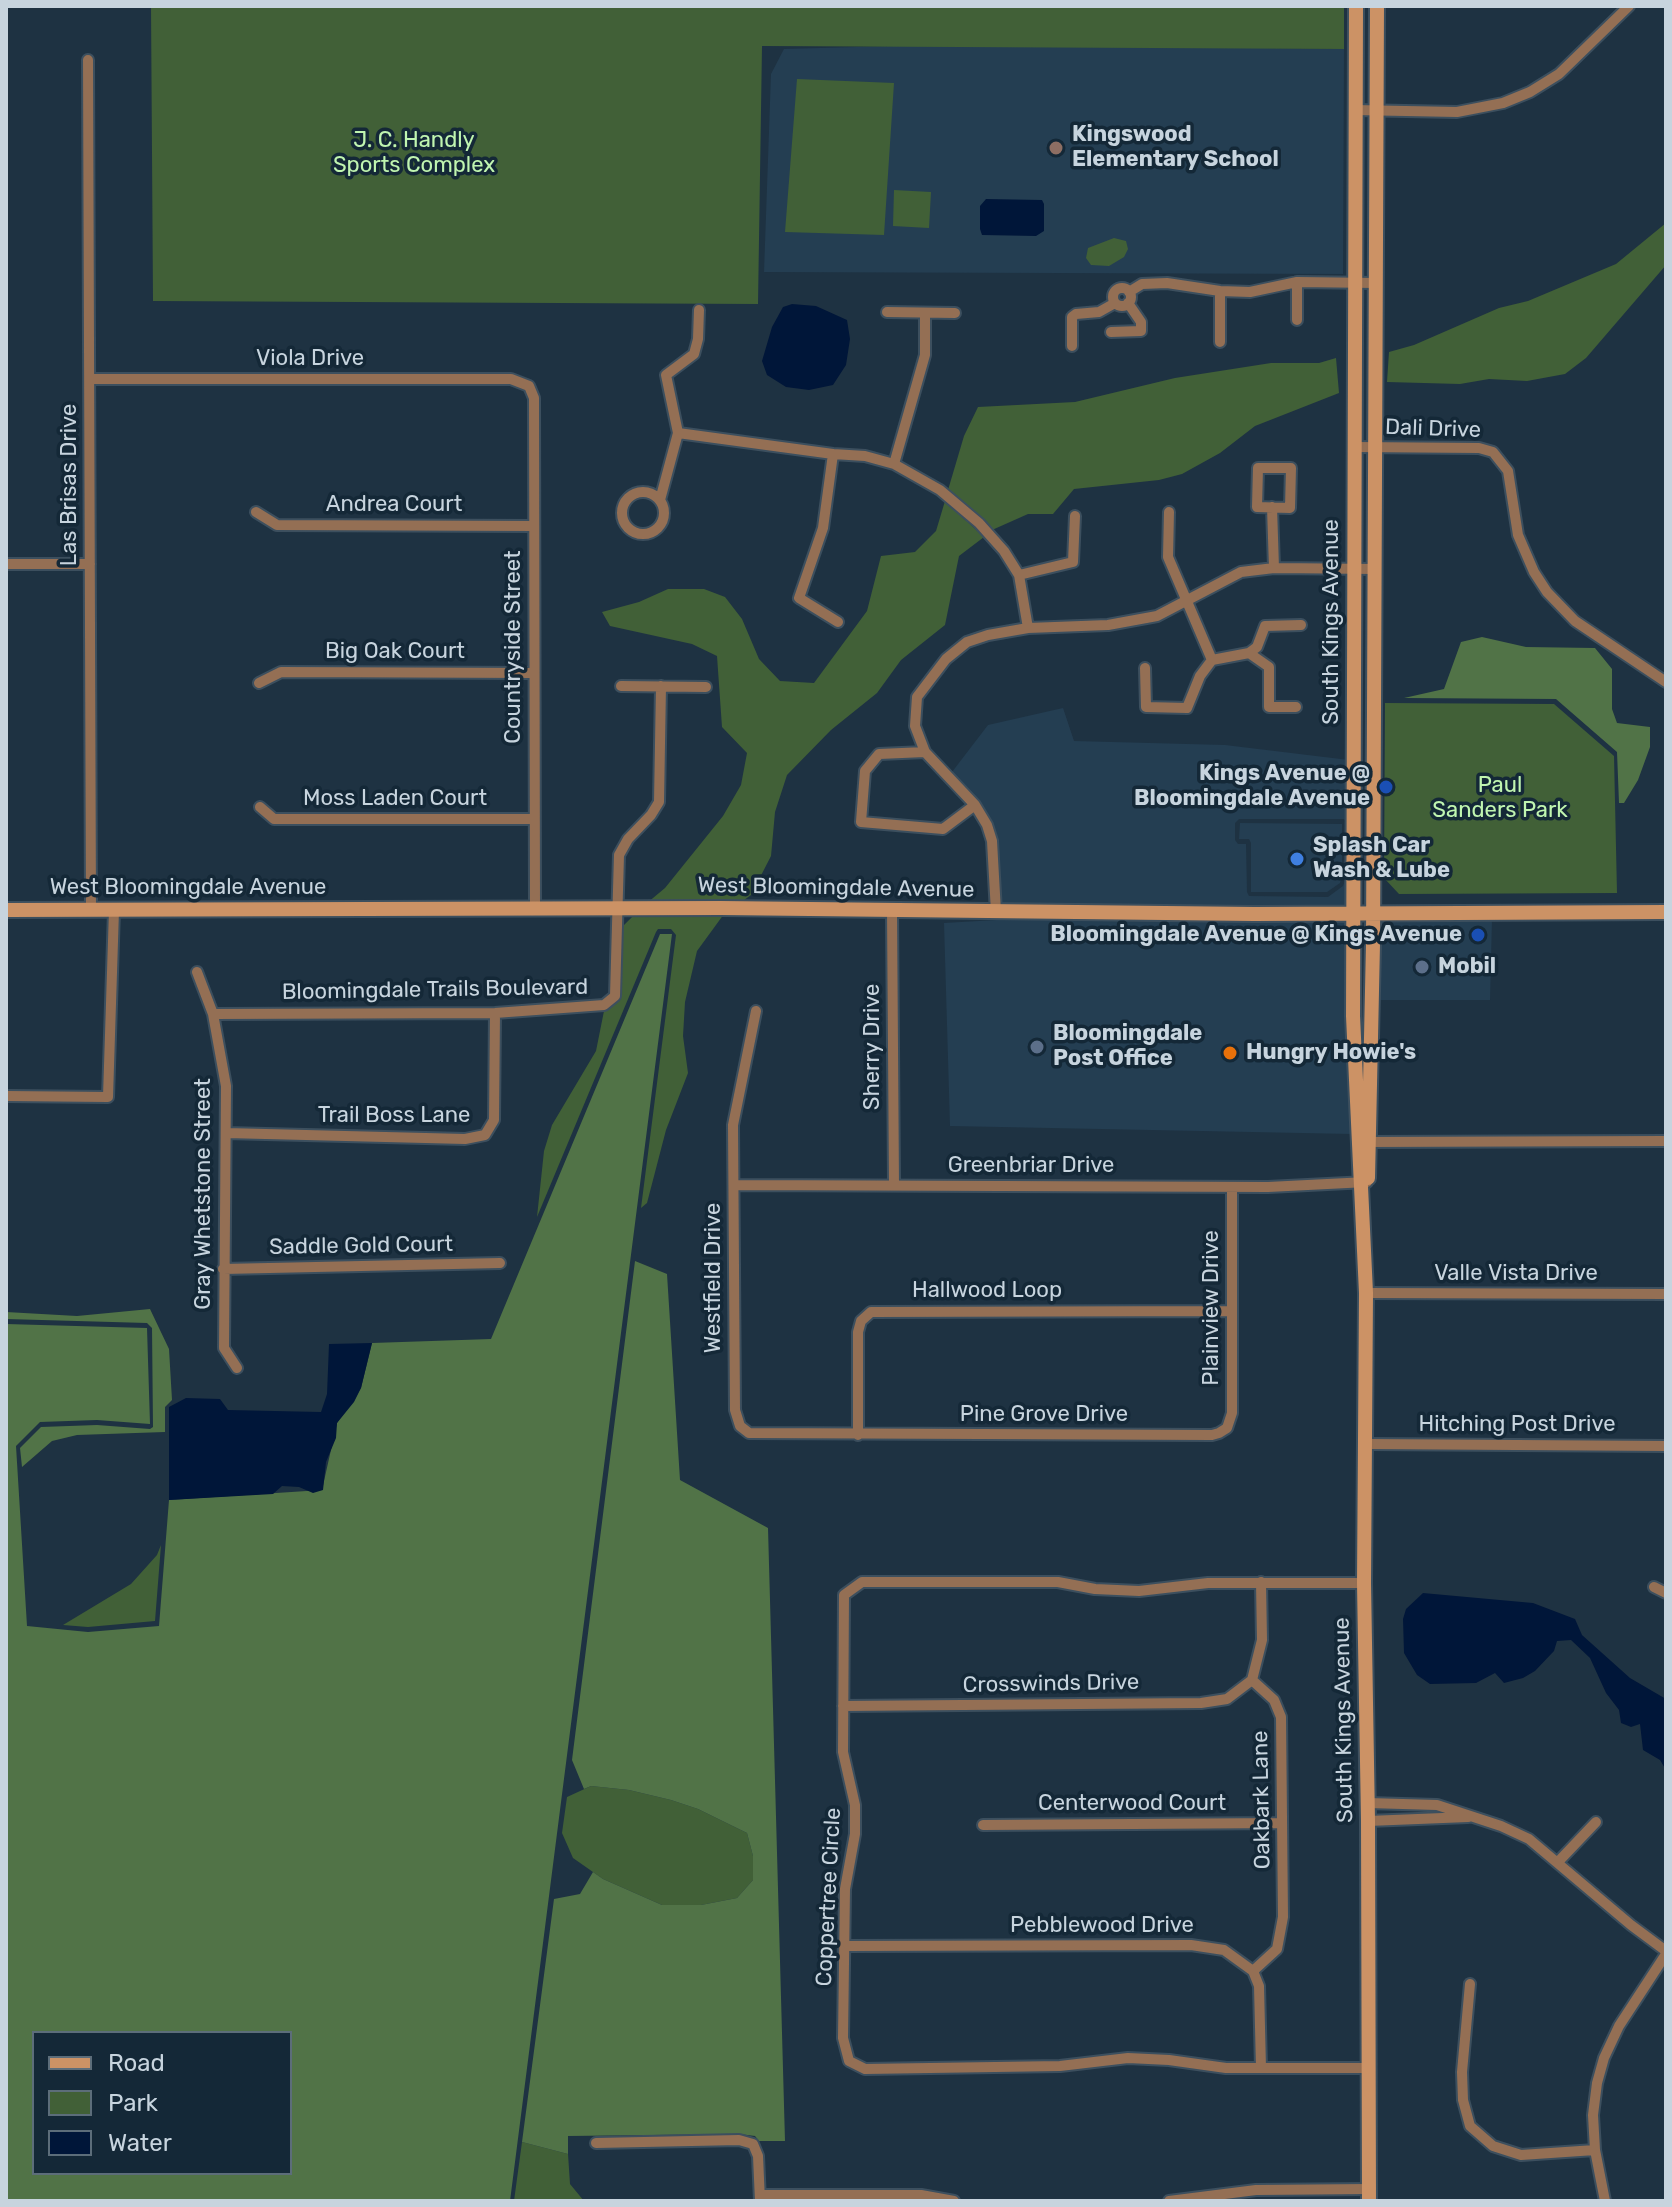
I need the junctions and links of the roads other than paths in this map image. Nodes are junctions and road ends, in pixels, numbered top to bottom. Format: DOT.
graph roads {
  1 [pos="1356,6"];
  2 [pos="1377,6"];
  3 [pos="1629,6"];
  4 [pos="88,60"];
  5 [pos="1354,110"];
  6 [pos="1376,110"];
  7 [pos="1297,282"];
  8 [pos="1356,283"];
  9 [pos="1376,283"];
  10 [pos="1220,291"];
  11 [pos="1128,298"];
  12 [pos="699,310"];
  13 [pos="887,312"];
  14 [pos="925,313"];
  15 [pos="955,313"];
  16 [pos="1297,320"];
  17 [pos="1111,332"];
  18 [pos="1220,342"];
  19 [pos="1072,346"];
  20 [pos="90,379"];
  21 [pos="529,386"];
  22 [pos="678,433"];
  23 [pos="1355,447"];
  24 [pos="1375,447"];
  25 [pos="833,454"];
  26 [pos="894,464"];
  27 [pos="660,500"];
  28 [pos="1272,507"];
  29 [pos="256,512"];
  30 [pos="1169,512"];
  31 [pos="1075,516"];
  32 [pos="534,526"];
  33 [pos="6,564"];
  34 [pos="90,564"];
  35 [pos="1274,568"];
  36 [pos="1354,569"];
  37 [pos="1375,569"];
  38 [pos="1019,575"];
  39 [pos="1186,602"];
  40 [pos="838,622"];
  41 [pos="1301,625"];
  42 [pos="1028,628"];
  43 [pos="1249,653"];
  44 [pos="1212,660"];
  45 [pos="1145,668"];
  46 [pos="534,673"];
  47 [pos="1666,682"];
  48 [pos="259,683"];
  49 [pos="621,686"];
  50 [pos="661,686"];
  51 [pos="706,687"];
  52 [pos="1296,707"];
  53 [pos="925,752"];
  54 [pos="975,805"];
  55 [pos="260,807"];
  56 [pos="534,819"];
  57 [pos="619,909"];
  58 [pos="892,909"];
  59 [pos="6,910"];
  60 [pos="91,910"];
  61 [pos="114,910"];
  62 [pos="535,910"];
  63 [pos="996,912"];
  64 [pos="1666,912"];
  65 [pos="1353,914"];
  66 [pos="1372,914"];
  67 [pos="197,972"];
  68 [pos="756,1011"];
  69 [pos="495,1013"];
  70 [pos="213,1014"];
  71 [pos="6,1096"];
  72 [pos="226,1133"];
  73 [pos="1666,1141"];
  74 [pos="1364,1142"];
  75 [pos="734,1185"];
  76 [pos="894,1185"];
  77 [pos="1364,1185"];
  78 [pos="1232,1187"];
  79 [pos="500,1263"];
  80 [pos="223,1269"];
  81 [pos="1366,1293"];
  82 [pos="1666,1294"];
  83 [pos="1232,1311"];
  84 [pos="237,1368"];
  85 [pos="1227,1428"];
  86 [pos="858,1435"];
  87 [pos="1367,1444"];
  88 [pos="1666,1446"];
  89 [pos="1261,1582"];
  90 [pos="1364,1583"];
  91 [pos="1654,1587"];
  92 [pos="1666,1593"];
  93 [pos="1252,1680"];
  94 [pos="843,1706"];
  95 [pos="1368,1803"];
  96 [pos="1470,1817"];
  97 [pos="1368,1821"];
  98 [pos="1596,1822"];
  99 [pos="1282,1823"];
  100 [pos="983,1825"];
  101 [pos="1558,1862"];
  102 [pos="845,1946"];
  103 [pos="1666,1952"];
  104 [pos="1253,1971"];
  105 [pos="1470,1984"];
  106 [pos="1261,2068"];
  107 [pos="1369,2068"];
  108 [pos="596,2143"];
  109 [pos="1595,2150"];
  110 [pos="1369,2195"];
  111 [pos="760,2198"];
  112 [pos="954,2201"];
  113 [pos="1169,2201"];
  114 [pos="1605,2201"];
  1 -- 5 [label="main road, South Kings Avenue"];
  2 -- 6 [label="main road, South Kings Avenue"];
  3 -- 6 [label="street"];
  4 -- 20 [label="street, Las Brisas Drive"];
  5 -- 6 [label="street"];
  5 -- 8 [label="main road, South Kings Avenue"];
  6 -- 9 [label="main road, South Kings Avenue"];
  7 -- 8 [label="street"];
  7 -- 10 [label="street"];
  7 -- 16 [label="street"];
  8 -- 9 [label="street"];
  8 -- 23 [label="main road, South Kings Avenue"];
  9 -- 24 [label="main road, South Kings Avenue"];
  10 -- 11 [label="street"];
  10 -- 18 [label="street"];
  11 -- 17 [label="street"];
  11 -- 19 [label="street"];
  12 -- 22 [label="street"];
  13 -- 14 [label="street"];
  14 -- 15 [label="street"];
  14 -- 26 [label="street"];
  20 -- 21 [label="street, Viola Drive"];
  20 -- 34 [label="street, Las Brisas Drive"];
  21 -- 32 [label="street, Countryside Street"];
  22 -- 25 [label="street"];
  22 -- 27 [label="street"];
  23 -- 24 [label="street, Dali Drive"];
  23 -- 36 [label="main road, South Kings Avenue"];
  24 -- 37 [label="main road, South Kings Avenue"];
  24 -- 47 [label="street, Dali Drive"];
  25 -- 26 [label="street"];
  25 -- 40 [label="street"];
  26 -- 38 [label="street"];
  27 -- 27 [label="street"];
  28 -- 28 [label="street"];
  28 -- 35 [label="street"];
  29 -- 32 [label="street, Andrea Court"];
  30 -- 39 [label="street"];
  31 -- 38 [label="street"];
  32 -- 46 [label="street, Countryside Street"];
  33 -- 34 [label="street"];
  34 -- 60 [label="street, Las Brisas Drive"];
  35 -- 36 [label="street"];
  35 -- 39 [label="street"];
  36 -- 37 [label="street"];
  36 -- 65 [label="main road, South Kings Avenue"];
  37 -- 66 [label="main road, South Kings Avenue"];
  38 -- 42 [label="street"];
  39 -- 42 [label="street"];
  39 -- 44 [label="street"];
  41 -- 43 [label="street"];
  42 -- 53 [label="street"];
  43 -- 44 [label="street"];
  43 -- 52 [label="street"];
  44 -- 45 [label="street"];
  46 -- 48 [label="street, Big Oak Court"];
  46 -- 56 [label="street, Countryside Street"];
  49 -- 50 [label="street"];
  50 -- 51 [label="street"];
  50 -- 57 [label="street, Bloomingdale Trails Boulevard"];
  53 -- 54 [label="street"];
  53 -- 54 [label="street"];
  54 -- 63 [label="street"];
  55 -- 56 [label="street, Moss Laden Court"];
  56 -- 62 [label="street, Countryside Street"];
  57 -- 58 [label="main road, West Bloomingdale Avenue"];
  57 -- 62 [label="main road, West Bloomingdale Avenue"];
  57 -- 69 [label="street, Bloomingdale Trails Boulevard"];
  58 -- 63 [label="main road, West Bloomingdale Avenue"];
  58 -- 76 [label="street, Sherry Drive"];
  59 -- 60 [label="main road, West Bloomingdale Avenue"];
  60 -- 61 [label="main road, West Bloomingdale Avenue"];
  61 -- 62 [label="main road, West Bloomingdale Avenue"];
  61 -- 71 [label="street"];
  63 -- 65 [label="main road, West Bloomingdale Avenue"];
  64 -- 66 [label="main road, West Bloomingdale Avenue"];
  65 -- 66 [label="main road, West Bloomingdale Avenue"];
  65 -- 74 [label="main road, South Kings Avenue"];
  66 -- 74 [label="main road, South Kings Avenue"];
  67 -- 70 [label="street, Gray Whetstone Street"];
  68 -- 75 [label="street, Westfield Drive"];
  69 -- 70 [label="street, Bloomingdale Trails Boulevard"];
  69 -- 72 [label="street, Trail Boss Lane"];
  70 -- 72 [label="street, Gray Whetstone Street"];
  72 -- 80 [label="street, Gray Whetstone Street"];
  73 -- 74 [label="street"];
  74 -- 77 [label="main road, South Kings Avenue"];
  75 -- 76 [label="street, Greenbriar Drive"];
  75 -- 86 [label="street, Westfield Drive"];
  76 -- 78 [label="street, Greenbriar Drive"];
  77 -- 78 [label="street, Greenbriar Drive"];
  77 -- 81 [label="main road, South Kings Avenue"];
  78 -- 83 [label="street, Plainview Drive"];
  79 -- 80 [label="street, Saddle Gold Court"];
  80 -- 84 [label="street, Gray Whetstone Street"];
  81 -- 82 [label="street, Valle Vista Drive"];
  81 -- 87 [label="main road, South Kings Avenue"];
  83 -- 85 [label="street, Plainview Drive"];
  83 -- 86 [label="street, Hallwood Loop"];
  85 -- 86 [label="street, Pine Grove Drive"];
  87 -- 88 [label="street, Hitching Post Drive"];
  87 -- 90 [label="main road, South Kings Avenue"];
  89 -- 90 [label="street, Coppertree Circle"];
  89 -- 93 [label="street"];
  89 -- 94 [label="street, Coppertree Circle"];
  90 -- 95 [label="main road, South Kings Avenue"];
  91 -- 92 [label="street"];
  93 -- 94 [label="street, Crosswinds Drive"];
  93 -- 99 [label="street, Oakbark Lane"];
  94 -- 102 [label="street, Coppertree Circle"];
  95 -- 96 [label="street"];
  95 -- 97 [label="main road, South Kings Avenue"];
  96 -- 97 [label="street"];
  96 -- 101 [label="street"];
  97 -- 107 [label="main road, South Kings Avenue"];
  98 -- 101 [label="street"];
  99 -- 100 [label="street, Centerwood Court"];
  99 -- 104 [label="street, Oakbark Lane"];
  101 -- 103 [label="street"];
  102 -- 104 [label="street, Pebblewood Drive"];
  102 -- 106 [label="street, Coppertree Circle"];
  103 -- 109 [label="street"];
  104 -- 106 [label="street"];
  105 -- 109 [label="street"];
  106 -- 107 [label="street, Coppertree Circle"];
  107 -- 110 [label="main road, South Kings Avenue"];
  108 -- 111 [label="street"];
  109 -- 114 [label="street"];
  110 -- 113 [label="street"];
  111 -- 112 [label="street"];
}
